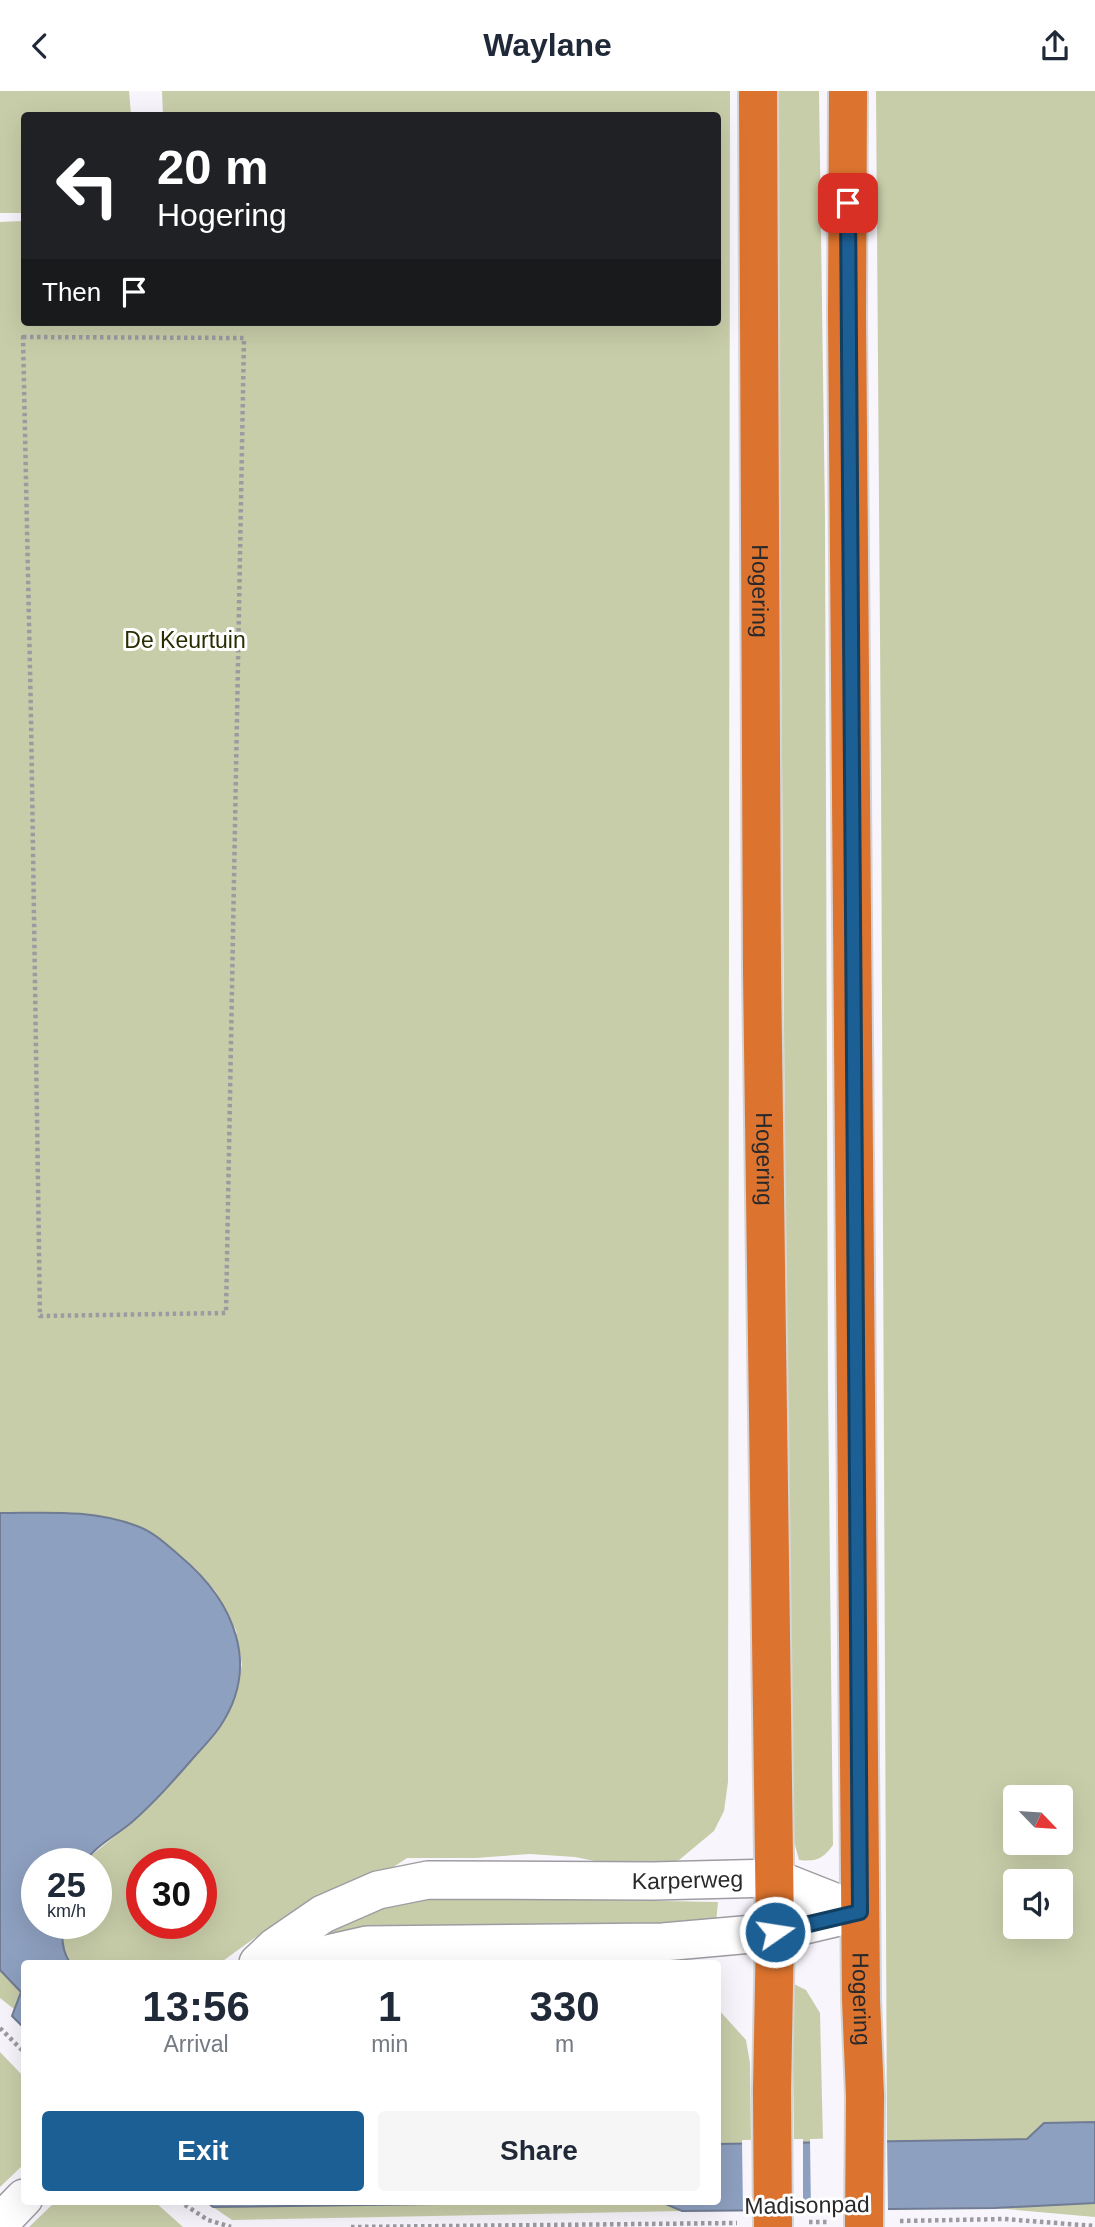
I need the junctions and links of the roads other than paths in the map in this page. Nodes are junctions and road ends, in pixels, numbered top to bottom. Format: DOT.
graph roads {
  1 [pos="758,91"];
  2 [pos="848,91"];
  3 [pos="774,1878"];
  4 [pos="860,1912"];
  5 [pos="775,1932"];
  6 [pos="261,1960"];
  7 [pos="308,1960"];
  8 [pos="21,2201"];
  9 [pos="0,2223"];
  10 [pos="864,2223"];
  11 [pos="774,2224"];
  1 -- 3 [label="highway, Hogering"];
  2 -- 4 [label="highway, Hogering"];
  3 -- 4 [label="street, Karperweg"];
  3 -- 5 [label="highway, Hogering"];
  3 -- 6 [label="street, Karperweg"];
  4 -- 5 [label="street"];
  4 -- 10 [label="highway, Hogering, bridge"];
  5 -- 7 [label="street"];
  5 -- 11 [label="highway, Hogering, bridge"];
  8 -- 9 [label="street"];
}
